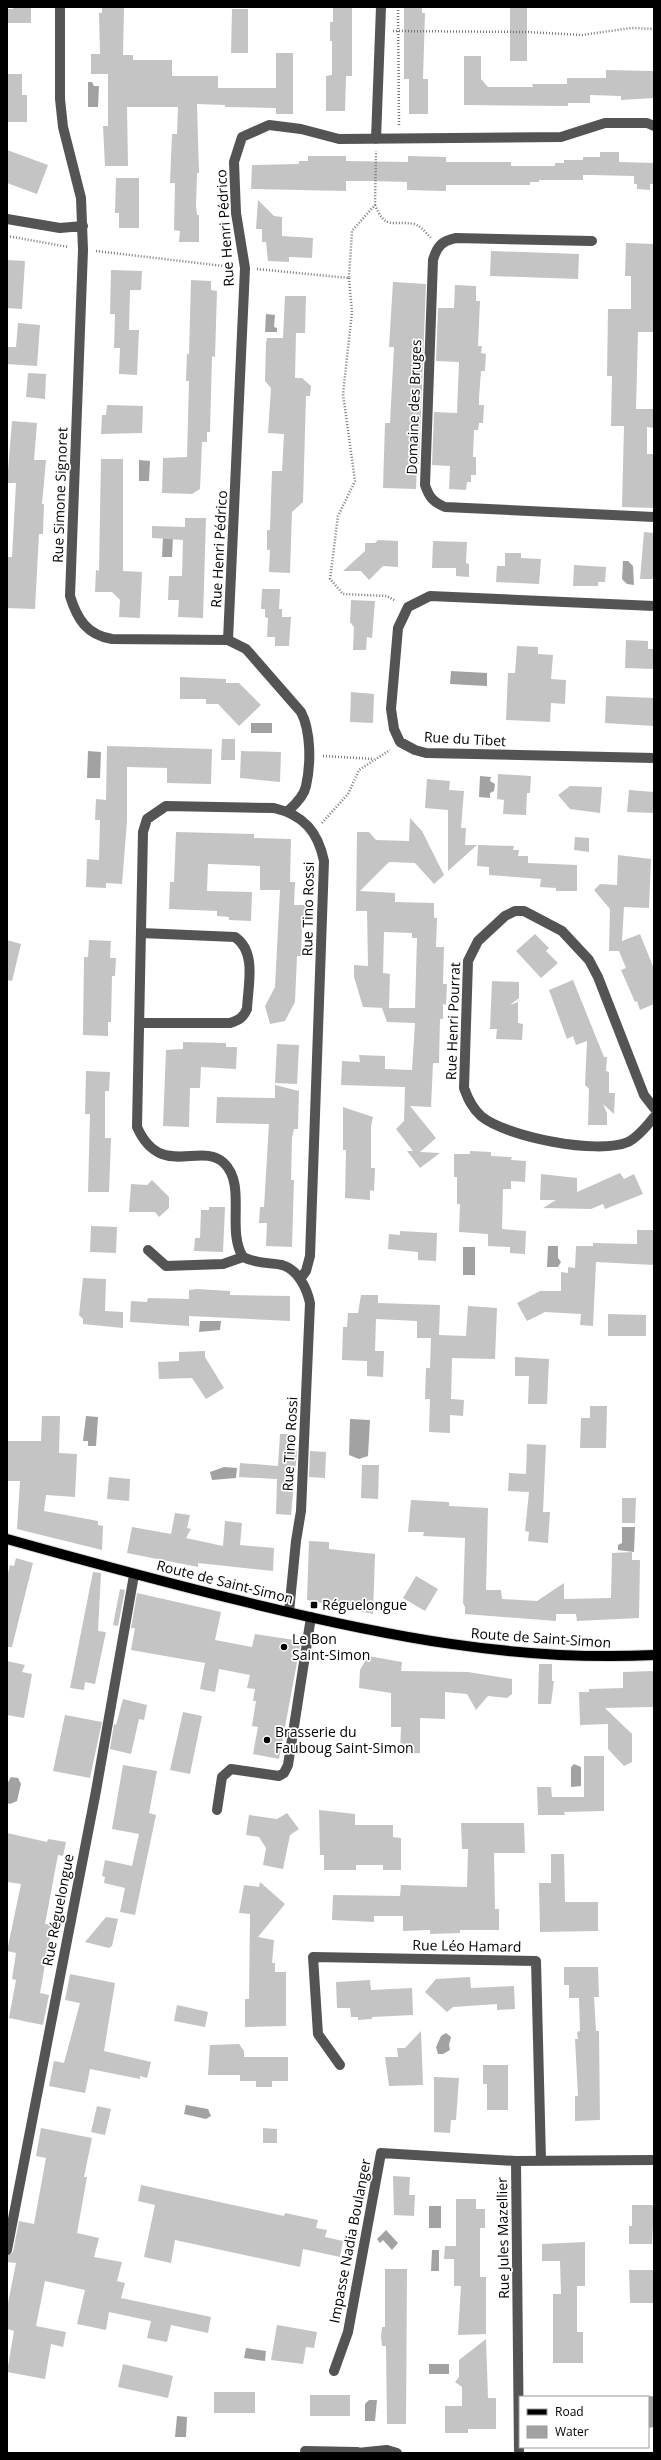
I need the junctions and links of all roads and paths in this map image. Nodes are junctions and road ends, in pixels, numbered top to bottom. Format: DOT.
graph roads {
  1 [pos="60,7"];
  2 [pos="381,7"];
  3 [pos="398,7"];
  4 [pos="654,28"];
  5 [pos="381,31"];
  6 [pos="398,31"];
  7 [pos="654,126"];
  8 [pos="376,139"];
  9 [pos="399,139"];
  10 [pos="376,205"];
  11 [pos="7,219"];
  12 [pos="82,226"];
  13 [pos="592,241"];
  14 [pos="438,246"];
  15 [pos="349,278"];
  16 [pos="654,517"];
  17 [pos="654,606"];
  18 [pos="408,607"];
  19 [pos="228,640"];
  20 [pos="400,742"];
  21 [pos="308,756"];
  22 [pos="654,758"];
  23 [pos="374,759"];
  24 [pos="288,811"];
  25 [pos="314,831"];
  26 [pos="141,933"];
  27 [pos="140,1023"];
  28 [pos="654,1108"];
  29 [pos="654,1117"];
  30 [pos="148,1250"];
  31 [pos="242,1257"];
  32 [pos="300,1279"];
  33 [pos="7,1539"];
  34 [pos="134,1575"];
  35 [pos="289,1612"];
  36 [pos="311,1617"];
  37 [pos="654,1655"];
  38 [pos="217,1810"];
  39 [pos="340,2065"];
  40 [pos="541,2160"];
  41 [pos="654,2160"];
  42 [pos="516,2161"];
  43 [pos="7,2250"];
  44 [pos="334,2371"];
  45 [pos="519,2396"];
  46 [pos="305,2451"];
  47 [pos="357,2452"];
  48 [pos="398,2453"];
  1 -- 12 [label="street, Rue Simone Signoret"];
  2 -- 5 [label="street"];
  3 -- 6 [label="path"];
  4 -- 6 [label="path"];
  5 -- 6 [label="path"];
  5 -- 8 [label="street"];
  6 -- 9 [label="path"];
  7 -- 9 [label="street, Rue Henri Pédrico"];
  8 -- 9 [label="street, Rue Henri Pédrico"];
  8 -- 19 [label="street, Rue Henri Pédrico"];
  10 -- 14 [label="path"];
  11 -- 12 [label="street"];
  12 -- 19 [label="street, Rue Simone Signoret"];
  13 -- 14 [label="street"];
  14 -- 16 [label="street, Domaine des Bruges"];
  15 -- 18 [label="path"];
  17 -- 18 [label="street"];
  18 -- 20 [label="street"];
  19 -- 21 [label="street, Rue Simone Signoret"];
  20 -- 22 [label="street, Rue du Tibet"];
  20 -- 23 [label="path"];
  21 -- 23 [label="path"];
  21 -- 24 [label="street, Rue Simone Signoret"];
  23 -- 25 [label="path"];
  24 -- 25 [label="street, Rue Tino Rossi"];
  24 -- 26 [label="street, Rue Tino Rossi"];
  25 -- 32 [label="street, Rue Tino Rossi"];
  26 -- 27 [label="street, Rue Tino Rossi"];
  26 -- 27 [label="street"];
  27 -- 31 [label="street, Rue Tino Rossi"];
  28 -- 29 [label="street, Rue Henri Pourrat"];
  30 -- 31 [label="street"];
  31 -- 32 [label="street, Rue Tino Rossi"];
  32 -- 35 [label="street, Rue Tino Rossi"];
  33 -- 34 [label="main road, Route de Saint-Simon"];
  34 -- 35 [label="main road, Route de Saint-Simon"];
  34 -- 43 [label="street, Rue Réguelongue"];
  35 -- 36 [label="main road, Route de Saint-Simon"];
  36 -- 37 [label="main road, Route de Saint-Simon"];
  36 -- 38 [label="street"];
  39 -- 40 [label="street, Rue Léo Hamard"];
  40 -- 41 [label="street, Rue Jules Mazellier"];
  40 -- 42 [label="street, Rue Jules Mazellier"];
  42 -- 44 [label="street, Impasse Nadia Boulanger"];
  42 -- 45 [label="street, Rue Jules Mazellier"];
  46 -- 47 [label="street"];
  47 -- 48 [label="street"];
}
